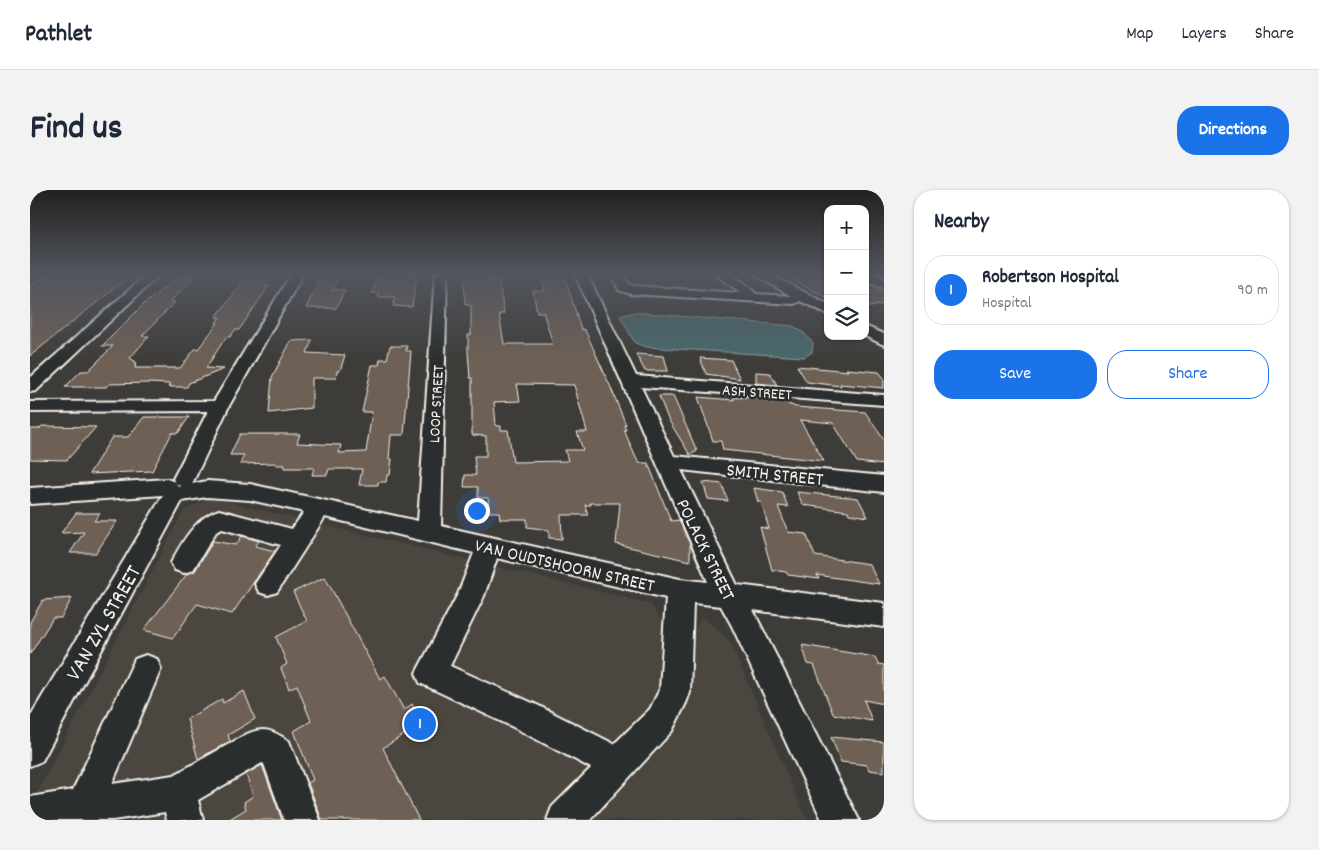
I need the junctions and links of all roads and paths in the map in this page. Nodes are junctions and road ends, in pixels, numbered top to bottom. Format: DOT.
graph roads {
  1 [pos="122,303"];
  2 [pos="280,303"];
  3 [pos="440,303"];
  4 [pos="594,303"];
  5 [pos="869,332"];
  6 [pos="884,340"];
  7 [pos="630,381"];
  8 [pos="30,387"];
  9 [pos="884,400"];
  10 [pos="220,406"];
  11 [pos="30,407"];
  12 [pos="666,462"];
  13 [pos="884,484"];
  14 [pos="179,485"];
  15 [pos="30,496"];
  16 [pos="319,508"];
  17 [pos="428,533"];
  18 [pos="299,540"];
  19 [pos="488,547"];
  20 [pos="184,563"];
  21 [pos="268,584"];
  22 [pos="680,590"];
  23 [pos="729,595"];
  24 [pos="884,616"];
  25 [pos="146,669"];
  26 [pos="30,749"];
  27 [pos="618,765"];
  28 [pos="85,805"];
  29 [pos="182,806"];
  30 [pos="30,815"];
  31 [pos="302,820"];
  32 [pos="565,820"];
  33 [pos="841,820"];
  1 -- 8 [label="street"];
  2 -- 10 [label="street, VAN ZYL STREET"];
  3 -- 17 [label="street, LOOP STREET"];
  4 -- 7 [label="street, POLACK STREET"];
  5 -- 6 [label="street"];
  7 -- 9 [label="street, ASH STREET"];
  7 -- 12 [label="street, POLACK STREET"];
  10 -- 11 [label="street"];
  10 -- 14 [label="street, VAN ZYL STREET"];
  12 -- 13 [label="street, SMITH STREET"];
  12 -- 23 [label="street, POLACK STREET"];
  14 -- 15 [label="street, VAN OUDTSHOORN STREET"];
  14 -- 16 [label="street, VAN OUDTSHOORN STREET"];
  14 -- 26 [label="street, VAN ZYL STREET"];
  16 -- 17 [label="street, VAN OUDTSHOORN STREET"];
  16 -- 18 [label="street"];
  17 -- 19 [label="street, VAN OUDTSHOORN STREET"];
  18 -- 20 [label="street"];
  18 -- 21 [label="street"];
  19 -- 22 [label="street, VAN OUDTSHOORN STREET"];
  19 -- 27 [label="street"];
  22 -- 23 [label="street, VAN OUDTSHOORN STREET"];
  22 -- 27 [label="street"];
  23 -- 24 [label="street, VAN OUDTSHOORN STREET"];
  23 -- 33 [label="street, POLACK STREET"];
  25 -- 28 [label="street"];
  27 -- 32 [label="street"];
  28 -- 29 [label="street"];
  28 -- 30 [label="street"];
  29 -- 31 [label="street"];
}
